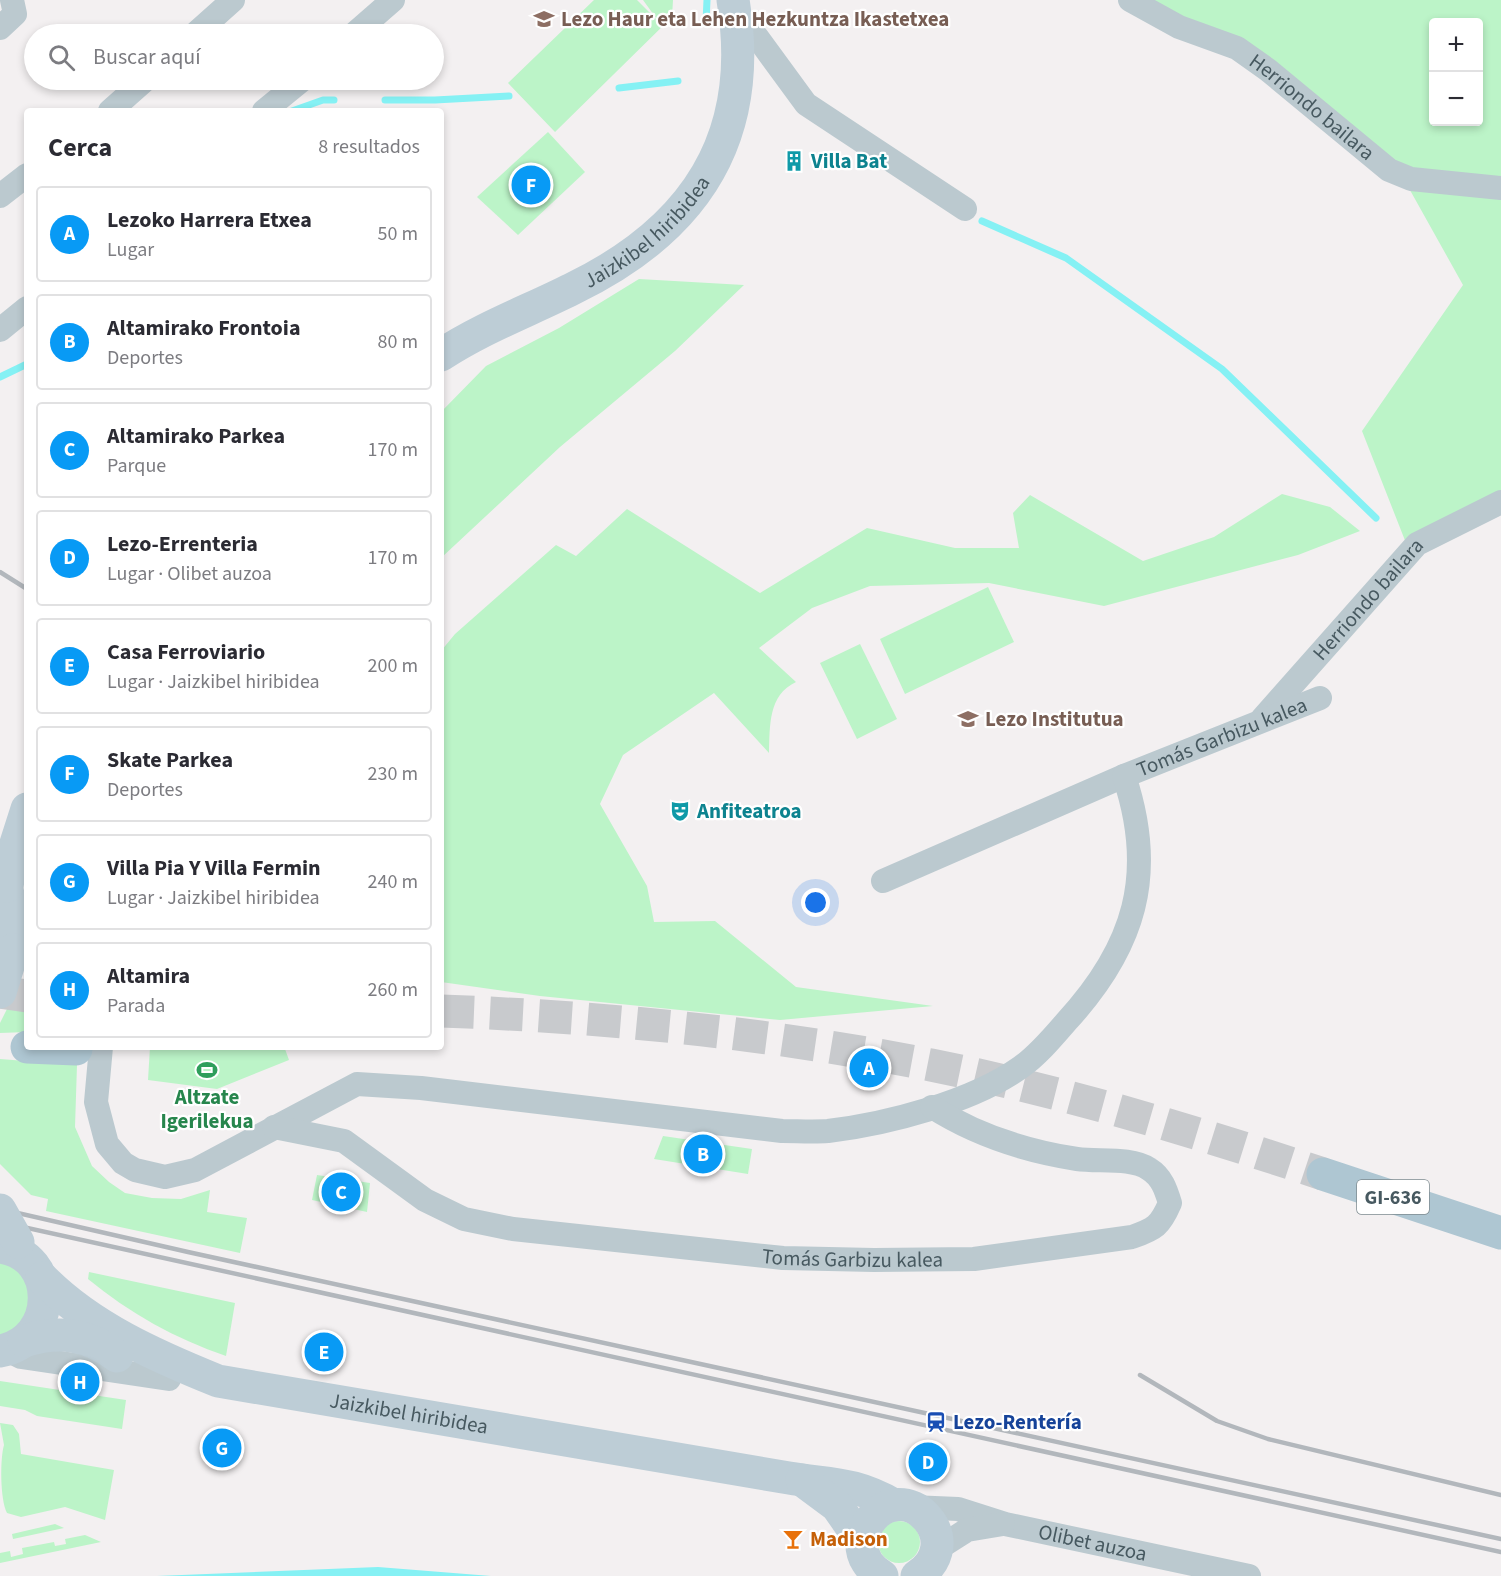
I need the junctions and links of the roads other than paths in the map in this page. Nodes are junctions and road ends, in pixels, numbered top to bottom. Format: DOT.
graph roads {
  1 [pos="233,0"];
  2 [pos="393,0"];
  3 [pos="1130,0"];
  4 [pos="735,12"];
  5 [pos="206,24"];
  6 [pos="365,24"];
  7 [pos="134,90"];
  8 [pos="290,90"];
  9 [pos="113,108"];
  10 [pos="268,108"];
  11 [pos="24,177"];
  12 [pos="1501,188"];
  13 [pos="0,196"];
  14 [pos="966,209"];
  15 [pos="24,310"];
  16 [pos="0,330"];
  17 [pos="444,352"];
  18 [pos="1501,502"];
  19 [pos="1320,698"];
  20 [pos="1258,723"];
  21 [pos="1124,776"];
  22 [pos="24,790"];
  23 [pos="0,808"];
  24 [pos="24,818"];
  25 [pos="883,881"];
  26 [pos="11,891"];
  27 [pos="20,944"];
  28 [pos="0,992"];
  29 [pos="0,1046"];
  30 [pos="24,1047"];
  31 [pos="88,1050"];
  32 [pos="344,1089"];
  33 [pos="932,1107"];
  34 [pos="274,1127"];
  35 [pos="344,1141"];
  36 [pos="1323,1174"];
  37 [pos="0,1210"];
  38 [pos="1501,1233"];
  39 [pos="22,1257"];
  40 [pos="11,1347"];
  41 [pos="218,1381"];
  42 [pos="802,1480"];
  43 [pos="902,1506"];
  44 [pos="1005,1524"];
  45 [pos="937,1549"];
  46 [pos="871,1565"];
  47 [pos="917,1576"];
  48 [pos="1249,1576"];
  1 -- 5 [label="street"];
  2 -- 6 [label="street"];
  3 -- 12 [label="street, Herriondo bailara"];
  4 -- 14 [label="street, Jaizkibel hiribidea"];
  4 -- 17 [label="main road, Jaizkibel hiribidea"];
  7 -- 9 [label="street"];
  8 -- 10 [label="street"];
  11 -- 13 [label="street"];
  15 -- 16 [label="street"];
  18 -- 20 [label="street, Herriondo bailara"];
  19 -- 20 [label="street, Tomás Garbizu kalea"];
  20 -- 21 [label="street, Tomás Garbizu kalea"];
  21 -- 25 [label="street, Tomás Garbizu kalea"];
  21 -- 33 [label="street, Tomás Garbizu kalea"];
  22 -- 23 [label="main road"];
  24 -- 26 [label="main road"];
  26 -- 27 [label="main road"];
  27 -- 28 [label="main road, bridge"];
  29 -- 30 [label="main road"];
  31 -- 34 [label="street, Tomás Garbizu kalea"];
  32 -- 33 [label="street, Tomás Garbizu kalea"];
  32 -- 34 [label="street, Tomás Garbizu kalea"];
  32 -- 35 [label="street"];
  33 -- 35 [label="street, Tomás Garbizu kalea"];
  34 -- 35 [label="street, Tomás Garbizu kalea"];
  36 -- 38 [label="main road, GI-636"];
  37 -- 39 [label="main road, bridge"];
  39 -- 40 [label="main road"];
  39 -- 41 [label="main road, Jaizkibel hiribidea"];
  40 -- 41 [label="main road"];
  41 -- 42 [label="main road, Jaizkibel hiribidea"];
  42 -- 43 [label="main road, Jaizkibel hiribidea"];
  42 -- 46 [label="main road, Jaizkibel hiribidea"];
  43 -- 44 [label="street, Olibet auzoa"];
  43 -- 45 [label="main road, Jaizkibel hiribidea"];
  43 -- 46 [label="main road"];
  44 -- 45 [label="street, Olibet auzoa"];
  44 -- 48 [label="street, Olibet auzoa"];
  45 -- 47 [label="main road"];
}
